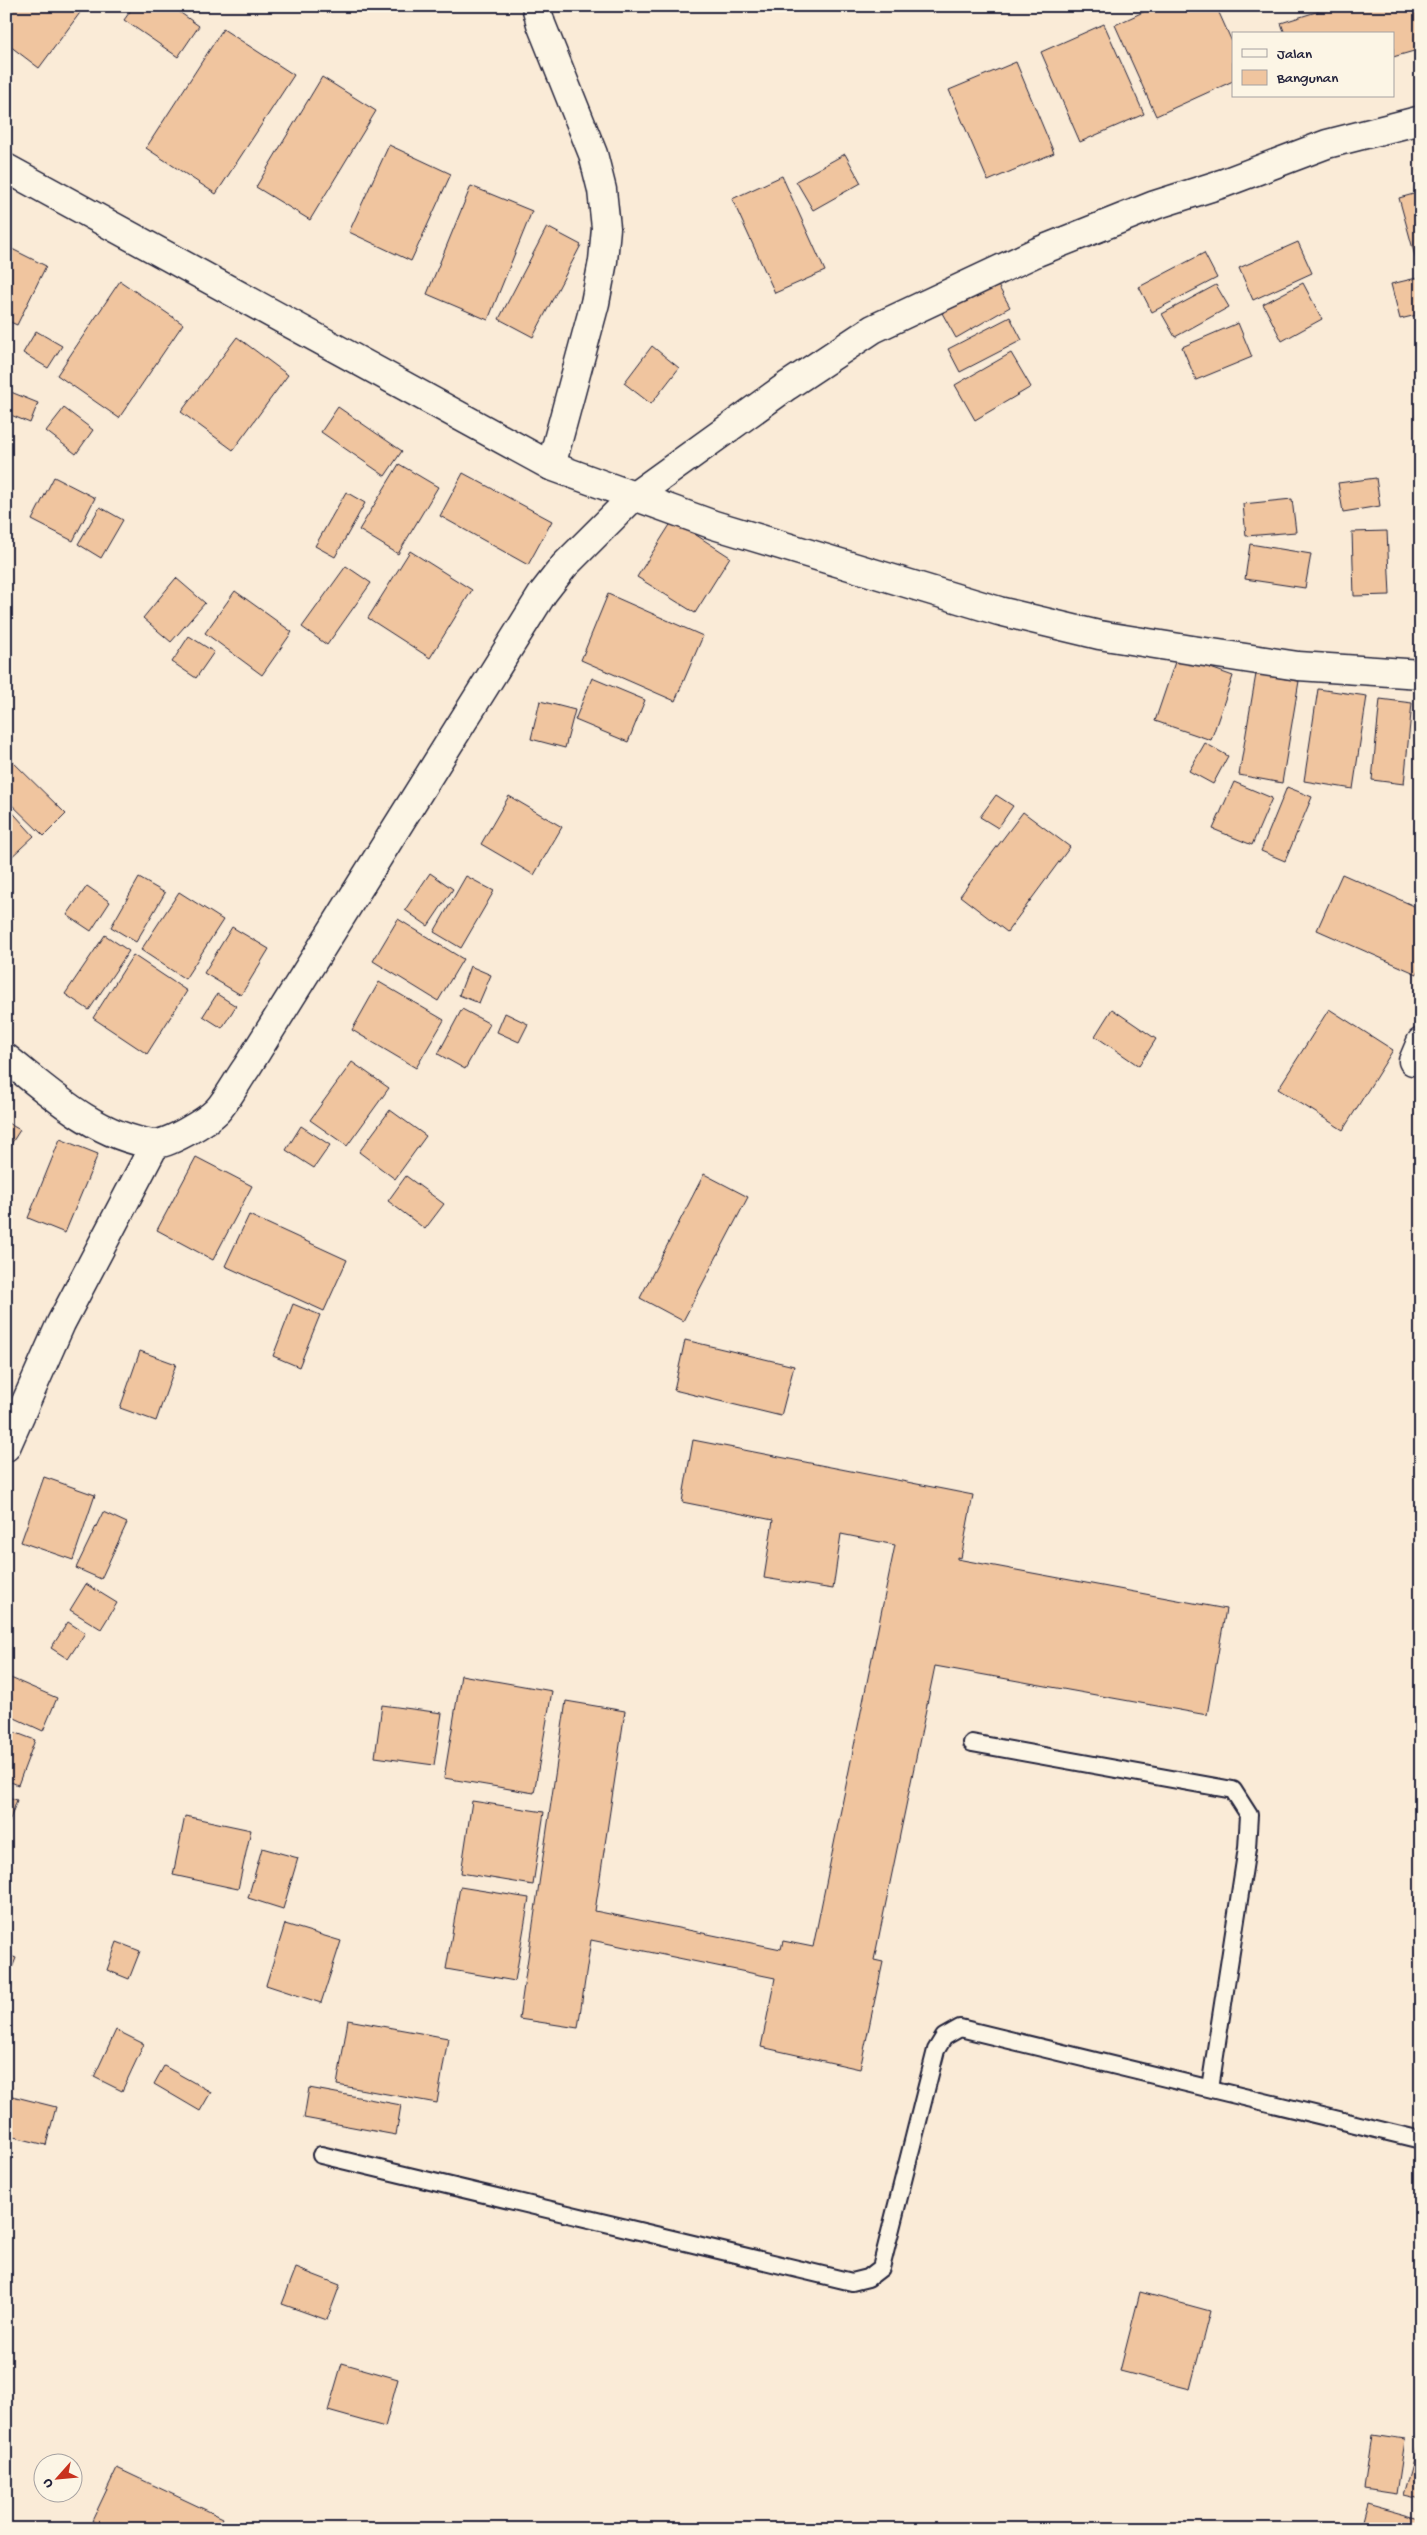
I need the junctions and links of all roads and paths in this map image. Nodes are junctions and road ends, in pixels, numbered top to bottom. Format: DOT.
graph roads {
  1 [pos="536,6"];
  2 [pos="1421,120"];
  3 [pos="6,168"];
  4 [pos="551,466"];
  5 [pos="633,497"];
  6 [pos="1421,674"];
  7 [pos="6,1058"];
  8 [pos="155,1144"];
  9 [pos="6,1447"];
  10 [pos="972,1742"];
  11 [pos="1210,2088"];
  12 [pos="1421,2140"];
  13 [pos="321,2155"];
  1 -- 4 [label="street"];
  2 -- 5 [label="street"];
  3 -- 4 [label="street"];
  4 -- 5 [label="street"];
  5 -- 6 [label="street"];
  5 -- 8 [label="street"];
  7 -- 8 [label="street"];
  8 -- 9 [label="street"];
  10 -- 11 [label="lane"];
  11 -- 12 [label="lane"];
  11 -- 13 [label="lane"];
}
